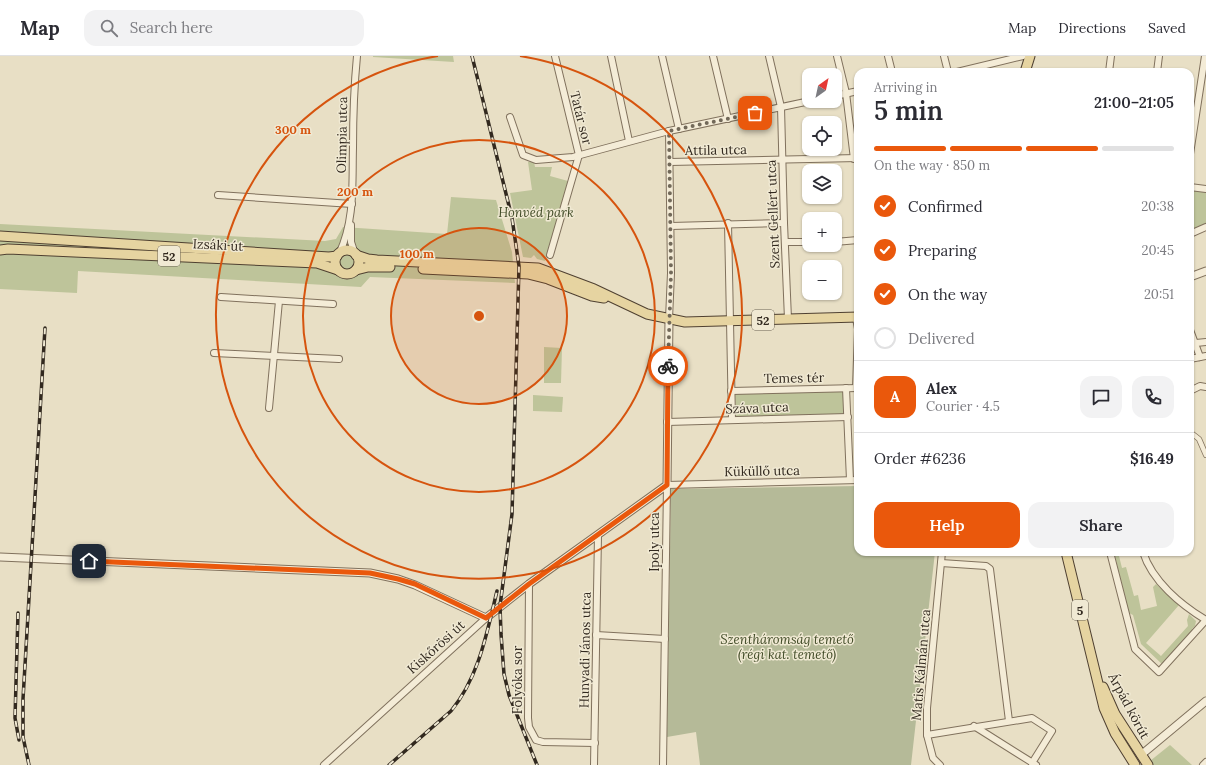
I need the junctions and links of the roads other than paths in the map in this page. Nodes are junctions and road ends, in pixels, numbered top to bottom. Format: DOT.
graph roads {
  1 [pos="356,56"];
  2 [pos="555,56"];
  3 [pos="611,56"];
  4 [pos="662,56"];
  5 [pos="713,56"];
  6 [pos="768,56"];
  7 [pos="837,56"];
  8 [pos="888,56"];
  9 [pos="944,56"];
  10 [pos="1023,56"];
  11 [pos="1030,56"];
  12 [pos="1111,56"];
  13 [pos="1159,56"];
  14 [pos="1205,56"];
  15 [pos="891,68"];
  16 [pos="947,68"];
  17 [pos="974,68"];
  18 [pos="1026,68"];
  19 [pos="1110,68"];
  20 [pos="1158,68"];
  21 [pos="854,92"];
  22 [pos="846,93"];
  23 [pos="842,94"];
  24 [pos="802,103"];
  25 [pos="781,107"];
  26 [pos="510,117"];
  27 [pos="728,119"];
  28 [pos="1194,128"];
  29 [pos="679,129"];
  30 [pos="669,131"];
  31 [pos="629,141"];
  32 [pos="854,145"];
  33 [pos="580,155"];
  34 [pos="854,158"];
  35 [pos="783,160"];
  36 [pos="670,162"];
  37 [pos="1194,188"];
  38 [pos="1206,189"];
  39 [pos="218,195"];
  40 [pos="352,204"];
  41 [pos="350,215"];
  42 [pos="728,223"];
  43 [pos="784,223"];
  44 [pos="671,226"];
  45 [pos="1206,227"];
  46 [pos="1194,232"];
  47 [pos="0,236"];
  48 [pos="854,240"];
  49 [pos="842,241"];
  50 [pos="785,242"];
  51 [pos="802,242"];
  52 [pos="0,250"];
  53 [pos="356,254"];
  54 [pos="550,254"];
  55 [pos="338,255"];
  56 [pos="338,270"];
  57 [pos="356,270"];
  58 [pos="1206,271"];
  59 [pos="543,274"];
  60 [pos="1194,276"];
  61 [pos="221,297"];
  62 [pos="279,301"];
  63 [pos="333,304"];
  64 [pos="854,318"];
  65 [pos="668,319"];
  66 [pos="788,319"];
  67 [pos="730,322"];
  68 [pos="1194,339"];
  69 [pos="1206,342"];
  70 [pos="1196,344"];
  71 [pos="214,353"];
  72 [pos="274,356"];
  73 [pos="1203,357"];
  74 [pos="339,359"];
  75 [pos="1206,387"];
  76 [pos="846,388"];
  77 [pos="854,388"];
  78 [pos="1194,389"];
  79 [pos="731,391"];
  80 [pos="269,408"];
  81 [pos="848,417"];
  82 [pos="732,420"];
  83 [pos="667,422"];
  84 [pos="1194,436"];
  85 [pos="1206,455"];
  86 [pos="850,480"];
  87 [pos="854,480"];
  88 [pos="667,485"];
  89 [pos="598,535"];
  90 [pos="942,556"];
  91 [pos="1067,556"];
  92 [pos="1111,556"];
  93 [pos="1145,556"];
  94 [pos="0,557"];
  95 [pos="941,563"];
  96 [pos="529,584"];
  97 [pos="486,618"];
  98 [pos="1206,620"];
  99 [pos="596,635"];
  100 [pos="666,639"];
  101 [pos="1094,667"];
  102 [pos="1206,701"];
  103 [pos="1010,721"];
  104 [pos="974,726"];
  105 [pos="928,735"];
  106 [pos="595,743"];
  107 [pos="1141,755"];
  108 [pos="1206,762"];
  109 [pos="1034,764"];
  110 [pos="1132,764"];
  111 [pos="324,765"];
  112 [pos="594,765"];
  113 [pos="663,765"];
  114 [pos="940,765"];
  115 [pos="1148,765"];
  116 [pos="1203,765"];
  1 -- 40 [label="street, Olimpia utca"];
  2 -- 33 [label="street, Tatár sor"];
  3 -- 31 [label="street"];
  4 -- 29 [label="street"];
  5 -- 27 [label="street"];
  6 -- 25 [label="street, Szent Gellért utca"];
  7 -- 22 [label="street"];
  8 -- 15 [label="street"];
  9 -- 16 [label="street"];
  10 -- 17 [label="street"];
  11 -- 18 [label="main road"];
  12 -- 19 [label="street"];
  13 -- 20 [label="street"];
  14 -- 28 [label="street"];
  21 -- 22 [label="street"];
  22 -- 23 [label="street"];
  22 -- 32 [label="street"];
  24 -- 25 [label="street"];
  25 -- 27 [label="street"];
  25 -- 35 [label="street, Szent Gellért utca"];
  26 -- 33 [label="street"];
  27 -- 29 [label="street"];
  29 -- 30 [label="street"];
  30 -- 31 [label="street"];
  30 -- 36 [label="street"];
  31 -- 33 [label="street"];
  33 -- 54 [label="street, Tatár sor"];
  34 -- 35 [label="street, Attila utca"];
  35 -- 36 [label="street, Attila utca"];
  35 -- 43 [label="street, Szent Gellért utca"];
  36 -- 44 [label="street"];
  37 -- 38 [label="street"];
  39 -- 40 [label="street"];
  40 -- 41 [label="street, Olimpia utca"];
  41 -- 53 [label="street, Olimpia utca"];
  41 -- 55 [label="street, Olimpia utca"];
  42 -- 43 [label="street"];
  42 -- 44 [label="street"];
  42 -- 67 [label="street"];
  43 -- 50 [label="street, Szent Gellért utca"];
  44 -- 65 [label="street"];
  45 -- 46 [label="street"];
  47 -- 55 [label="main road, Izsáki út / 52"];
  48 -- 49 [label="street"];
  50 -- 51 [label="street"];
  50 -- 66 [label="street, Szent Gellért utca"];
  52 -- 56 [label="main road, Izsáki út / 52"];
  53 -- 55 [label="main road, 52"];
  53 -- 57 [label="main road"];
  53 -- 59 [label="main road, 52"];
  55 -- 56 [label="main road"];
  56 -- 57 [label="main road, 52"];
  57 -- 59 [label="main road, 52"];
  58 -- 60 [label="street"];
  59 -- 65 [label="main road, 52"];
  61 -- 62 [label="street"];
  62 -- 63 [label="street"];
  62 -- 72 [label="street"];
  64 -- 66 [label="main road, 52"];
  65 -- 67 [label="main road, 52"];
  65 -- 83 [label="street, Ipoly utca"];
  66 -- 67 [label="main road, 52"];
  67 -- 79 [label="street"];
  68 -- 70 [label="street"];
  69 -- 70 [label="street"];
  70 -- 73 [label="street"];
  71 -- 72 [label="street"];
  72 -- 74 [label="street"];
  72 -- 80 [label="street"];
  75 -- 78 [label="street"];
  76 -- 77 [label="street, Temes tér"];
  76 -- 79 [label="street, Temes tér"];
  76 -- 81 [label="street"];
  79 -- 82 [label="street"];
  81 -- 82 [label="street, Száva utca"];
  81 -- 86 [label="street"];
  82 -- 83 [label="street, Száva utca"];
  83 -- 88 [label="street, Ipoly utca"];
  84 -- 85 [label="street"];
  86 -- 87 [label="street, Küküllő utca"];
  86 -- 88 [label="street, Küküllő utca"];
  88 -- 89 [label="street, Kiskőrösi út"];
  88 -- 100 [label="street, Ipoly utca"];
  89 -- 96 [label="street, Kiskőrösi út"];
  89 -- 99 [label="street, Hunyadi János utca"];
  90 -- 95 [label="street, Matis Kálmán utca"];
  91 -- 101 [label="main road, Árpád körút / 5"];
  92 -- 98 [label="street"];
  93 -- 98 [label="street"];
  94 -- 97 [label="street"];
  95 -- 103 [label="street"];
  95 -- 105 [label="street, Matis Kálmán utca"];
  96 -- 97 [label="street, Kiskőrösi út"];
  96 -- 106 [label="street, Folyóka sor"];
  97 -- 111 [label="street, Kiskőrösi út"];
  99 -- 100 [label="street"];
  99 -- 106 [label="street, Hunyadi János utca"];
  100 -- 113 [label="street, Ipoly utca"];
  101 -- 107 [label="main road, Árpád körút / 5"];
  101 -- 110 [label="main road, Árpád körút / 5"];
  102 -- 107 [label="street"];
  103 -- 104 [label="street"];
  103 -- 109 [label="street"];
  104 -- 105 [label="street"];
  104 -- 109 [label="street"];
  105 -- 114 [label="street, Matis Kálmán utca"];
  106 -- 112 [label="street, Hunyadi János utca"];
  107 -- 110 [label="main road"];
  107 -- 115 [label="main road, 5"];
  108 -- 116 [label="street"];
}
